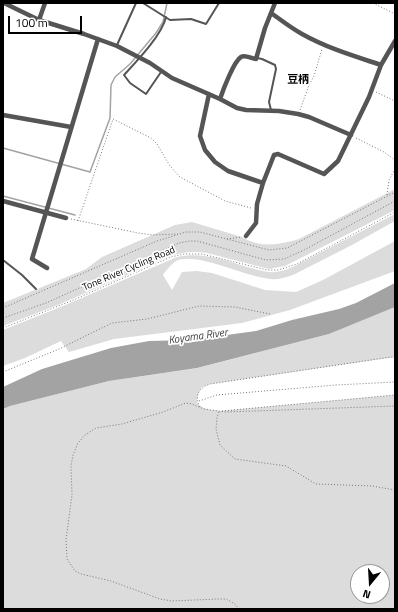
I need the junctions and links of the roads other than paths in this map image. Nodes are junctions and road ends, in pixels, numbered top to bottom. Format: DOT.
graph roads {
  1 [pos="4,3"];
  2 [pos="45,3"];
  3 [pos="136,3"];
  4 [pos="143,3"];
  5 [pos="219,3"];
  6 [pos="275,3"];
  7 [pos="271,13"];
  8 [pos="166,17"];
  9 [pos="39,20"];
  10 [pos="98,39"];
  11 [pos="395,41"];
  12 [pos="117,46"];
  13 [pos="140,58"];
  14 [pos="257,58"];
  15 [pos="381,65"];
  16 [pos="161,72"];
  17 [pos="209,94"];
  18 [pos="220,99"];
  19 [pos="271,111"];
  20 [pos="3,115"];
  21 [pos="71,127"];
  22 [pos="351,135"];
  23 [pos="262,183"];
  24 [pos="3,201"];
  25 [pos="46,212"];
  26 [pos="66,218"];
  27 [pos="246,236"];
  28 [pos="3,260"];
  29 [pos="47,268"];
  30 [pos="36,289"];
  1 -- 9 [label="street"];
  2 -- 9 [label="street"];
  3 -- 12 [label="lane"];
  4 -- 8 [label="lane"];
  5 -- 8 [label="lane"];
  6 -- 7 [label="street"];
  7 -- 14 [label="street"];
  7 -- 15 [label="street"];
  8 -- 13 [label="lane"];
  9 -- 10 [label="street"];
  10 -- 12 [label="street"];
  10 -- 21 [label="street"];
  11 -- 15 [label="street"];
  12 -- 13 [label="street"];
  13 -- 16 [label="street"];
  13 -- 16 [label="lane"];
  14 -- 18 [label="street"];
  14 -- 19 [label="lane"];
  15 -- 22 [label="street"];
  16 -- 17 [label="street"];
  17 -- 18 [label="street"];
  17 -- 23 [label="street"];
  18 -- 19 [label="street"];
  19 -- 22 [label="street"];
  20 -- 21 [label="street"];
  21 -- 25 [label="street"];
  22 -- 23 [label="street"];
  23 -- 27 [label="street"];
  24 -- 25 [label="street"];
  25 -- 26 [label="street"];
  25 -- 29 [label="street"];
  28 -- 30 [label="lane"];
}
